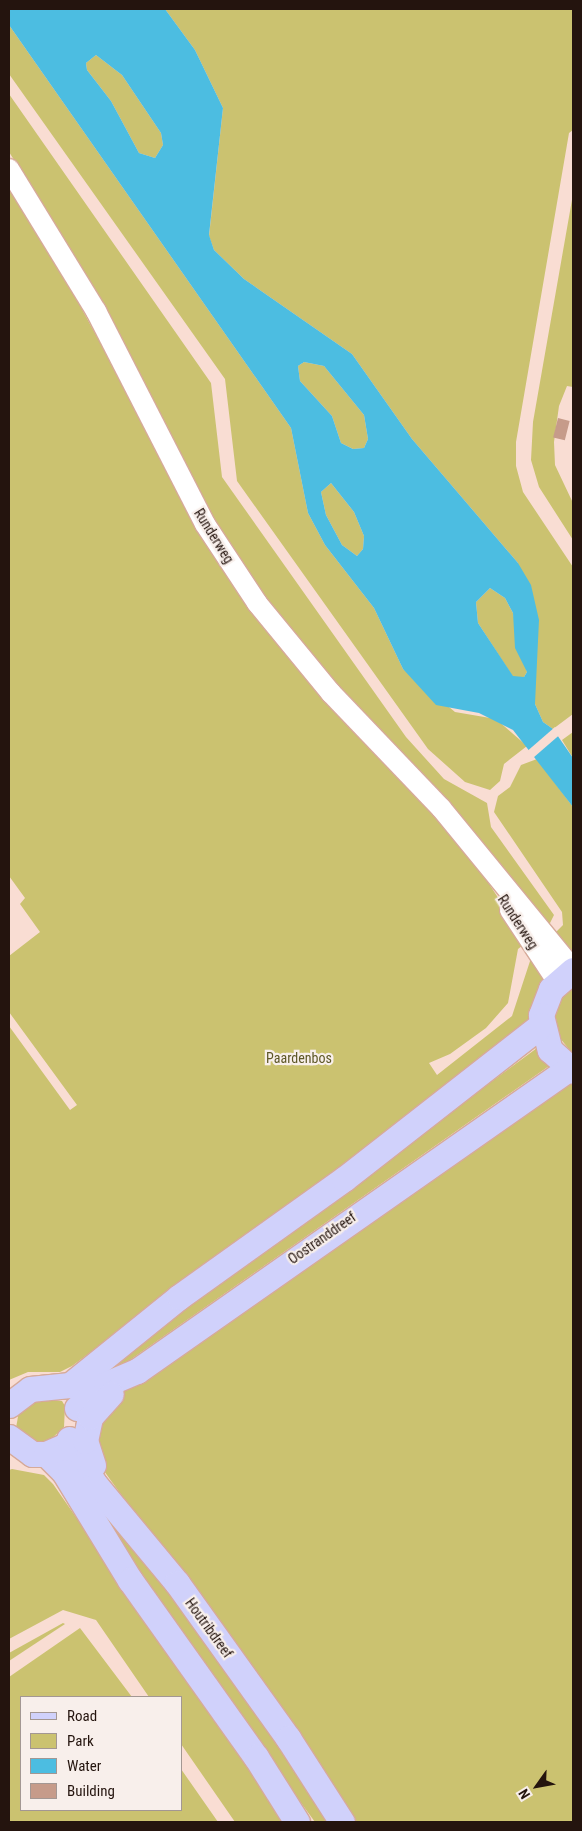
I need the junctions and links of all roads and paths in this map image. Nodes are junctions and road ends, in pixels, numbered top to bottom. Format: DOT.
graph roads {
  1 [pos="9,169"];
  2 [pos="568,973"];
  3 [pos="541,1025"];
  4 [pos="571,1070"];
  5 [pos="137,1371"];
  6 [pos="9,1387"];
  7 [pos="66,1392"];
  8 [pos="9,1405"];
  9 [pos="69,1440"];
  10 [pos="20,1454"];
  11 [pos="110,1497"];
  12 [pos="297,1822"];
  13 [pos="342,1822"];
  1 -- 2 [label="street, Runderweg"];
  2 -- 3 [label="main road"];
  3 -- 4 [label="main road"];
  3 -- 7 [label="main road"];
  4 -- 5 [label="main road, Oostranddreef"];
  5 -- 7 [label="main road, Oostranddreef"];
  5 -- 11 [label="main road"];
  6 -- 7 [label="main road"];
  7 -- 8 [label="main road"];
  7 -- 9 [label="main road"];
  9 -- 10 [label="main road"];
  9 -- 11 [label="main road, Houtribdreef"];
  10 -- 12 [label="main road"];
  11 -- 13 [label="main road, Houtribdreef"];
}
